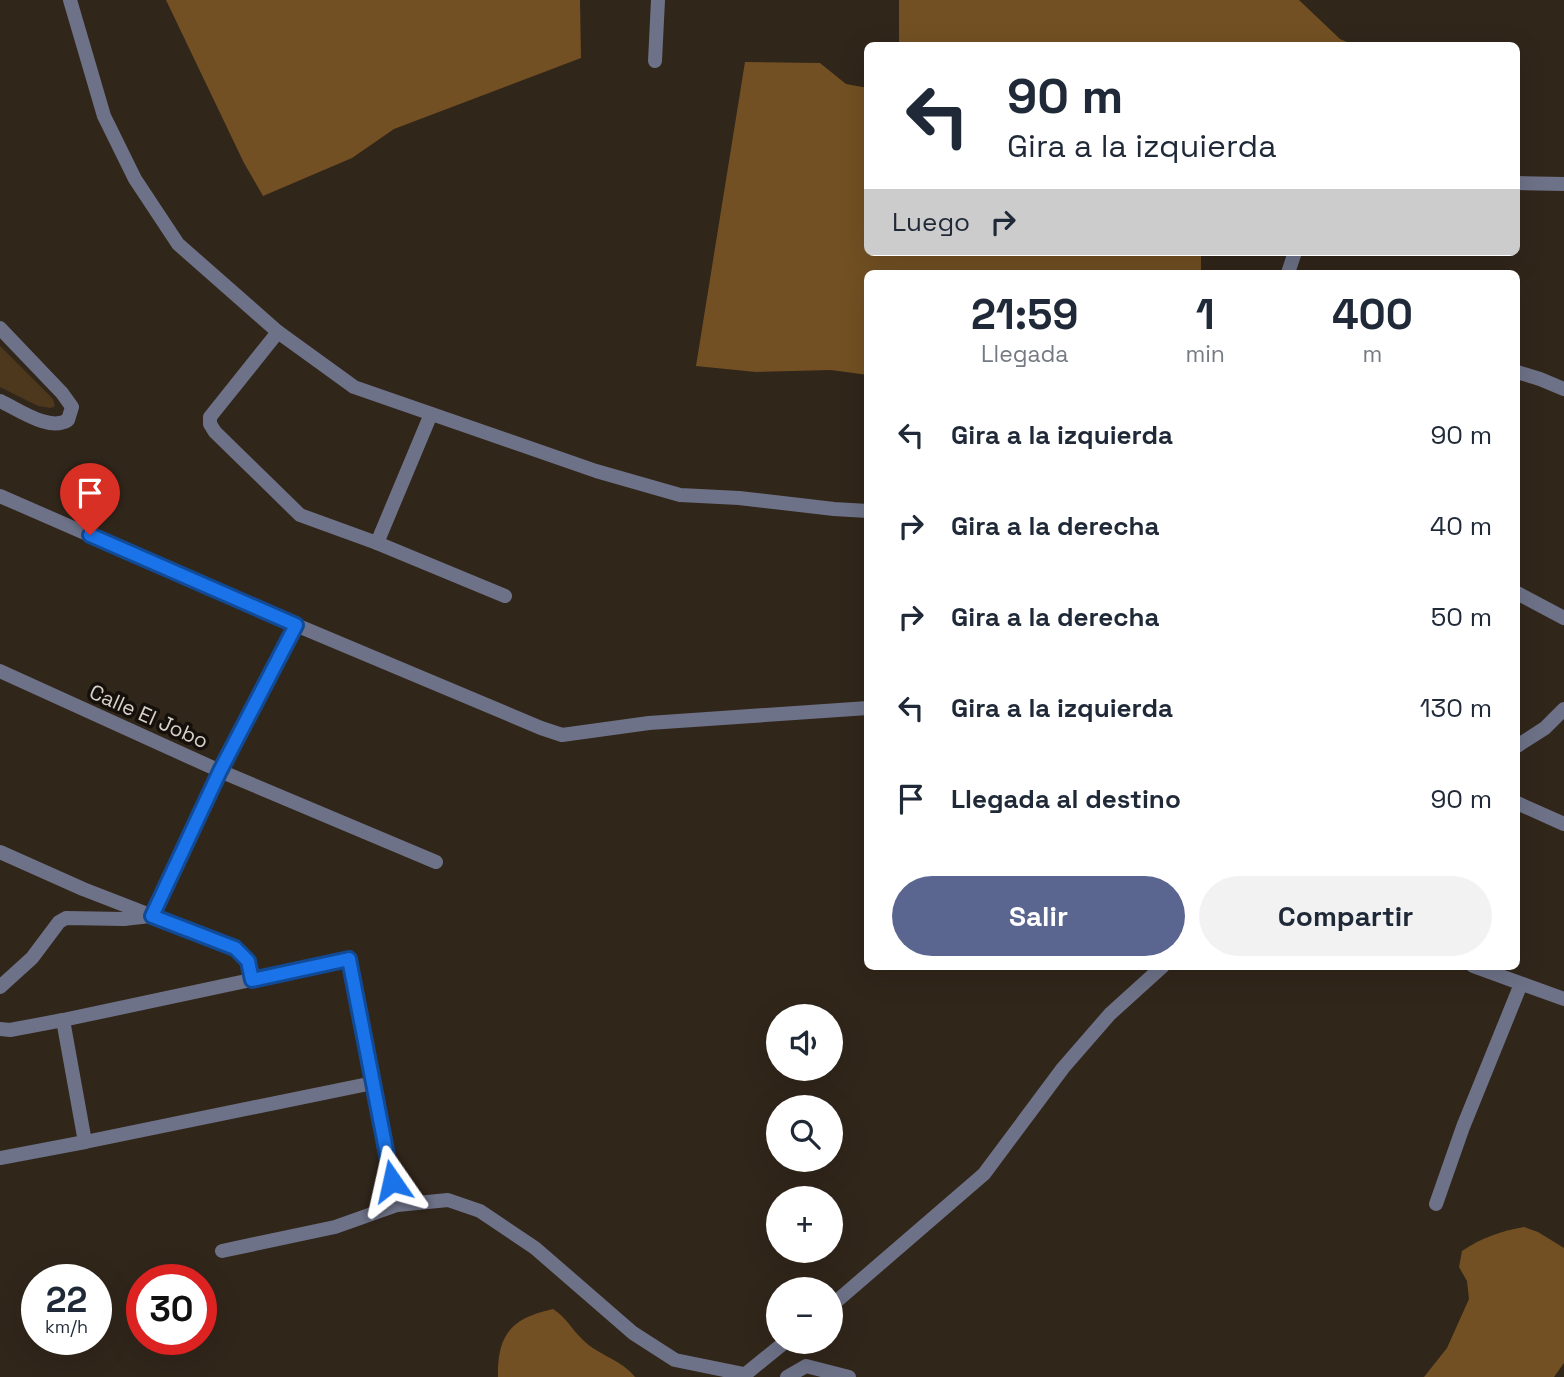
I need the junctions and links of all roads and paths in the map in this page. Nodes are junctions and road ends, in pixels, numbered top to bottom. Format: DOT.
graph roads {
  1 [pos="70,0"];
  2 [pos="658,0"];
  3 [pos="655,61"];
  4 [pos="1520,183"];
  5 [pos="1564,184"];
  6 [pos="0,328"];
  7 [pos="278,332"];
  8 [pos="1520,373"];
  9 [pos="1564,389"];
  10 [pos="0,401"];
  11 [pos="431,414"];
  12 [pos="0,496"];
  13 [pos="864,511"];
  14 [pos="377,543"];
  15 [pos="1520,595"];
  16 [pos="505,596"];
  17 [pos="1564,618"];
  18 [pos="296,625"];
  19 [pos="0,671"];
  20 [pos="864,708"];
  21 [pos="1564,709"];
  22 [pos="1520,744"];
  23 [pos="220,771"];
  24 [pos="1520,804"];
  25 [pos="1564,824"];
  26 [pos="0,852"];
  27 [pos="436,862"];
  28 [pos="152,916"];
  29 [pos="1159,970"];
  30 [pos="1484,970"];
  31 [pos="252,980"];
  32 [pos="1521,984"];
  33 [pos="0,988"];
  34 [pos="1564,999"];
  35 [pos="63,1020"];
  36 [pos="0,1029"];
  37 [pos="373,1083"];
  38 [pos="85,1142"];
  39 [pos="0,1158"];
  40 [pos="1436,1203"];
  41 [pos="397,1205"];
  42 [pos="222,1251"];
  43 [pos="843,1297"];
  44 [pos="770,1354"];
  45 [pos="675,1360"];
  46 [pos="743,1376"];
  47 [pos="682,1377"];
  48 [pos="787,1377"];
  49 [pos="849,1377"];
  1 -- 7 [label="street"];
  2 -- 3 [label="street"];
  4 -- 5 [label="street"];
  6 -- 10 [label="street"];
  7 -- 11 [label="street"];
  7 -- 14 [label="street"];
  8 -- 9 [label="street"];
  11 -- 13 [label="street"];
  11 -- 14 [label="street"];
  12 -- 18 [label="street"];
  14 -- 16 [label="street"];
  15 -- 17 [label="street"];
  18 -- 20 [label="street"];
  18 -- 23 [label="street"];
  19 -- 23 [label="street, Calle El Jobo"];
  21 -- 22 [label="street"];
  23 -- 27 [label="street, Calle El Jobo"];
  23 -- 28 [label="street"];
  24 -- 25 [label="street"];
  26 -- 28 [label="street"];
  28 -- 31 [label="street"];
  28 -- 33 [label="street"];
  29 -- 43 [label="street"];
  30 -- 32 [label="street"];
  31 -- 35 [label="street"];
  31 -- 37 [label="street"];
  32 -- 34 [label="street"];
  32 -- 40 [label="street"];
  35 -- 36 [label="street"];
  35 -- 38 [label="street"];
  37 -- 38 [label="street"];
  37 -- 41 [label="street"];
  38 -- 39 [label="street"];
  41 -- 42 [label="street"];
  41 -- 45 [label="street"];
  44 -- 46 [label="street"];
  45 -- 46 [label="street"];
  45 -- 47 [label="street"];
  48 -- 49 [label="street"];
}
